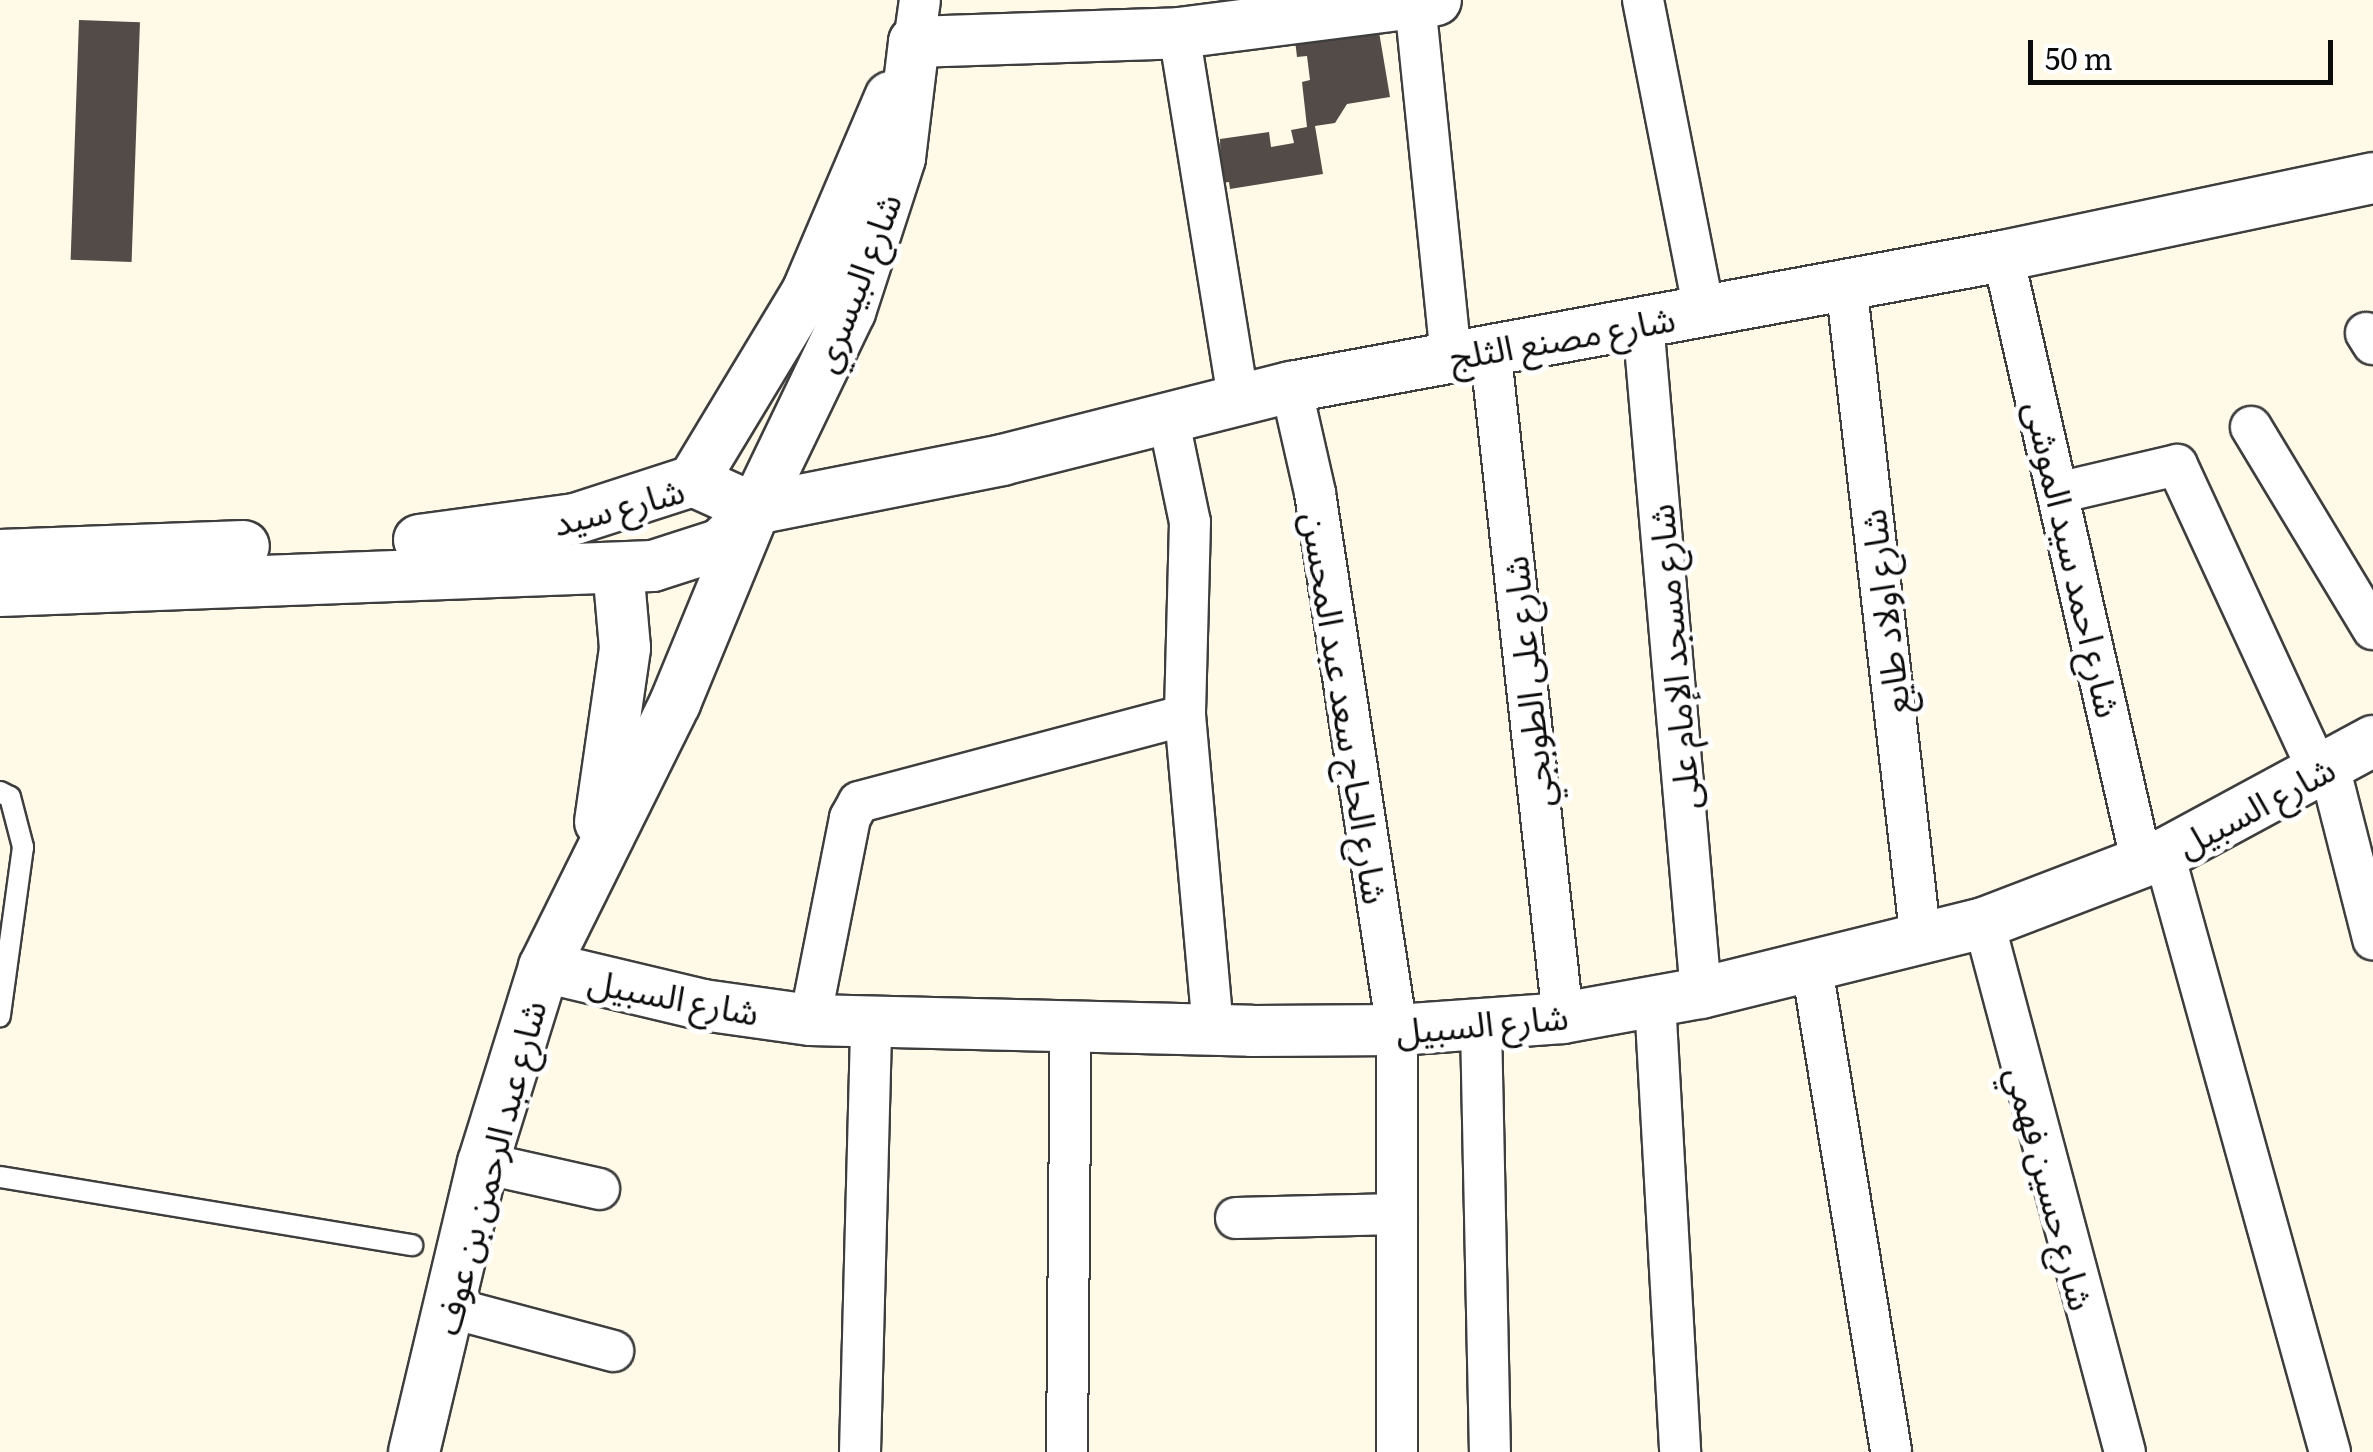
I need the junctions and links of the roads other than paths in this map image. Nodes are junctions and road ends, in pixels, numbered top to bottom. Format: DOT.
graph roads {
  1 [pos="1642,0"];
  2 [pos="1426,1"];
  3 [pos="917,21"];
  4 [pos="1179,33"];
  5 [pos="2373,178"];
  6 [pos="2003,256"];
  7 [pos="1846,284"];
  8 [pos="1704,311"];
  9 [pos="1643,322"];
  10 [pos="1470,351"];
  11 [pos="1291,387"];
  12 [pos="1238,398"];
  13 [pos="1168,417"];
  14 [pos="2251,427"];
  15 [pos="693,482"];
  16 [pos="2062,492"];
  17 [pos="755,509"];
  18 [pos="0,554"];
  19 [pos="618,568"];
  20 [pos="0,592"];
  21 [pos="2373,629"];
  22 [pos="1185,715"];
  23 [pos="2373,741"];
  24 [pos="2324,770"];
  25 [pos="0,792"];
  26 [pos="2153,859"];
  27 [pos="583,890"];
  28 [pos="1984,923"];
  29 [pos="2373,940"];
  30 [pos="1921,941"];
  31 [pos="544,967"];
  32 [pos="1812,968"];
  33 [pos="1678,997"];
  34 [pos="0,1016"];
  35 [pos="1563,1018"];
  36 [pos="810,1020"];
  37 [pos="871,1022"];
  38 [pos="1481,1025"];
  39 [pos="1071,1027"];
  40 [pos="1213,1030"];
  41 [pos="1396,1030"];
  42 [pos="483,1163"];
  43 [pos="0,1177"];
  44 [pos="599,1189"];
  45 [pos="1397,1214"];
  46 [pos="1236,1218"];
  47 [pos="412,1245"];
  48 [pos="448,1307"];
  49 [pos="613,1351"];
  50 [pos="414,1452"];
  51 [pos="860,1452"];
  52 [pos="1067,1452"];
  53 [pos="1397,1452"];
  54 [pos="1490,1452"];
  55 [pos="1680,1452"];
  56 [pos="1891,1452"];
  57 [pos="2126,1452"];
  58 [pos="2330,1452"];
  1 -- 8 [label="street"];
  2 -- 4 [label="street"];
  2 -- 10 [label="street, شارع على الطوبجي"];
  3 -- 4 [label="street"];
  3 -- 15 [label="street, شارع البيسري"];
  3 -- 17 [label="street, شارع البيسري"];
  4 -- 12 [label="street"];
  5 -- 6 [label="street, شارع مصنع الثلج"];
  6 -- 7 [label="street, شارع مصنع الثلج"];
  6 -- 16 [label="street, شارع احمد سيد الموشى"];
  7 -- 8 [label="street, شارع مصنع الثلج"];
  7 -- 30 [label="street, شارع اولاد طايع"];
  8 -- 9 [label="street, شارع مصنع الثلج"];
  9 -- 10 [label="street, شارع مصنع الثلج"];
  9 -- 33 [label="street, شارع مسجد الإمام على"];
  10 -- 11 [label="street, شارع مصنع الثلج"];
  10 -- 35 [label="street, شارع على الطوبجي"];
  11 -- 12 [label="street, شارع مصنع الثلج"];
  11 -- 41 [label="street, شارع الحاج سعد عبد المحسن"];
  12 -- 13 [label="street, شارع مصنع الثلج"];
  13 -- 17 [label="street, شارع مصنع الثلج"];
  13 -- 22 [label="street"];
  14 -- 21 [label="street"];
  15 -- 17 [label="street, شارع سيد"];
  15 -- 18 [label="street, شارع سيد"];
  16 -- 24 [label="street"];
  16 -- 26 [label="street, شارع احمد سيد الموشى"];
  17 -- 19 [label="street, شارع سيد"];
  17 -- 27 [label="street, شارع عبد الرحمن بن عوف"];
  19 -- 20 [label="street, شارع سيد"];
  19 -- 27 [label="street, شارع عبد الرحمن بن عوف"];
  22 -- 36 [label="street"];
  22 -- 40 [label="street"];
  23 -- 24 [label="street, شارع السبيل"];
  24 -- 26 [label="street, شارع السبيل"];
  24 -- 29 [label="street"];
  25 -- 34 [label="lane"];
  26 -- 28 [label="street, شارع السبيل"];
  26 -- 58 [label="street, شارع احمد سيد الموشى"];
  27 -- 31 [label="street, شارع عبد الرحمن بن عوف"];
  28 -- 30 [label="street, شارع السبيل"];
  28 -- 57 [label="street, شارع حسين فهمي"];
  30 -- 32 [label="street, شارع السبيل"];
  31 -- 36 [label="street, شارع السبيل"];
  31 -- 42 [label="street, شارع عبد الرحمن بن عوف"];
  32 -- 33 [label="street, شارع السبيل"];
  32 -- 56 [label="street"];
  33 -- 35 [label="street, شارع السبيل"];
  33 -- 55 [label="street, شارع مسجد الإمام على"];
  35 -- 38 [label="street, شارع السبيل"];
  36 -- 37 [label="street, شارع السبيل"];
  37 -- 39 [label="street, شارع السبيل"];
  37 -- 51 [label="street"];
  38 -- 41 [label="street, شارع السبيل"];
  38 -- 54 [label="street"];
  39 -- 40 [label="street, شارع السبيل"];
  39 -- 52 [label="street"];
  40 -- 41 [label="street, شارع السبيل"];
  41 -- 45 [label="street, شارع الحاج سعد عبد المحسن"];
  42 -- 44 [label="street"];
  42 -- 48 [label="street, شارع عبد الرحمن بن عوف"];
  43 -- 47 [label="lane"];
  45 -- 46 [label="street"];
  45 -- 53 [label="street, شارع الحاج سعد عبد المحسن"];
  48 -- 49 [label="street"];
  48 -- 50 [label="street, شارع عبد الرحمن بن عوف"];
}
